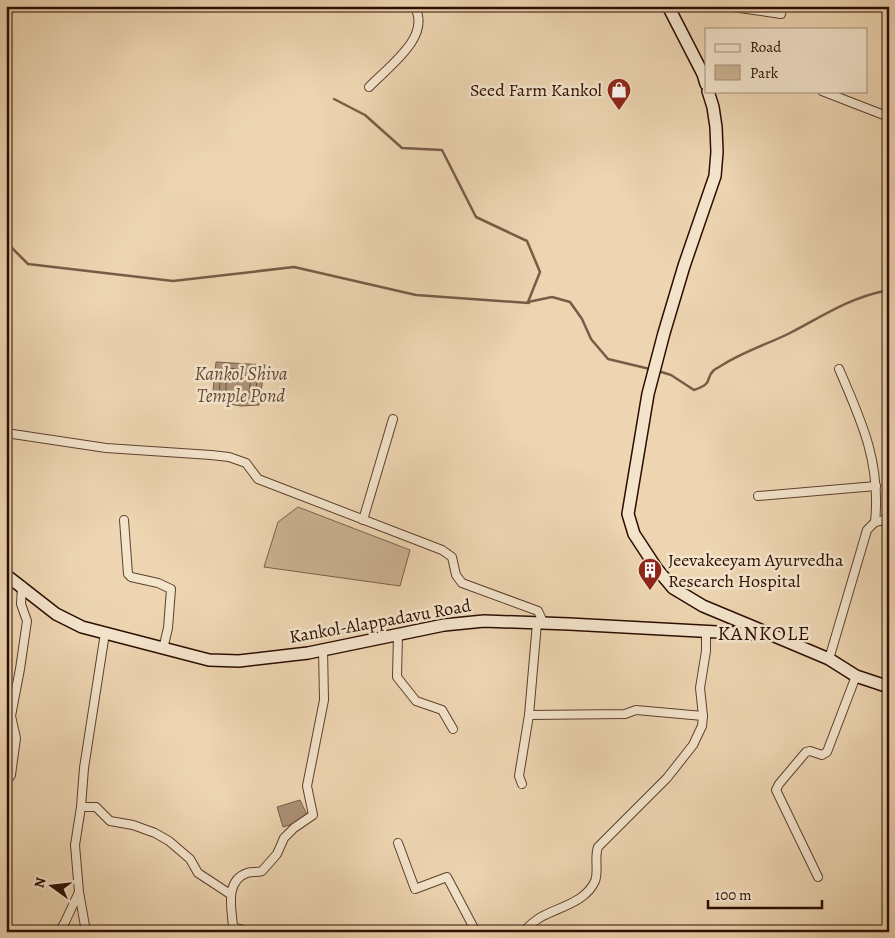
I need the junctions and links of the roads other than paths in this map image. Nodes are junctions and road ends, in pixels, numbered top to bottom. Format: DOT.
graph roads {
  1 [pos="414,6"];
  2 [pos="668,6"];
  3 [pos="725,6"];
  4 [pos="783,6"];
  5 [pos="705,78"];
  6 [pos="369,87"];
  7 [pos="708,92"];
  8 [pos="825,92"];
  9 [pos="889,117"];
  10 [pos="839,368"];
  11 [pos="393,419"];
  12 [pos="6,433"];
  13 [pos="876,486"];
  14 [pos="758,496"];
  15 [pos="889,519"];
  16 [pos="124,520"];
  17 [pos="362,520"];
  18 [pos="874,522"];
  19 [pos="6,575"];
  20 [pos="22,586"];
  21 [pos="541,624"];
  22 [pos="706,631"];
  23 [pos="105,633"];
  24 [pos="398,634"];
  25 [pos="772,635"];
  26 [pos="163,649"];
  27 [pos="323,649"];
  28 [pos="829,659"];
  29 [pos="856,676"];
  30 [pos="889,687"];
  31 [pos="529,715"];
  32 [pos="703,716"];
  33 [pos="453,729"];
  34 [pos="6,778"];
  35 [pos="522,784"];
  36 [pos="81,807"];
  37 [pos="398,843"];
  38 [pos="818,877"];
  39 [pos="79,892"];
  40 [pos="230,894"];
  41 [pos="59,932"];
  42 [pos="84,932"];
  43 [pos="249,932"];
  44 [pos="476,932"];
  45 [pos="523,932"];
  1 -- 6 [label="street"];
  2 -- 5 [label="main road"];
  3 -- 4 [label="street"];
  7 -- 25 [label="main road"];
  8 -- 9 [label="street"];
  10 -- 13 [label="street"];
  11 -- 17 [label="street"];
  12 -- 17 [label="street"];
  13 -- 14 [label="street"];
  13 -- 18 [label="street"];
  15 -- 18 [label="street"];
  16 -- 26 [label="street"];
  17 -- 21 [label="street"];
  18 -- 28 [label="street"];
  19 -- 20 [label="main road, Kankol-Alappadavu Road"];
  20 -- 23 [label="main road, Kankol-Alappadavu Road"];
  20 -- 34 [label="street"];
  21 -- 22 [label="main road, Kankol-Alappadavu Road"];
  21 -- 24 [label="main road, Kankol-Alappadavu Road"];
  21 -- 31 [label="street"];
  22 -- 25 [label="main road, Kankol-Alappadavu Road"];
  22 -- 32 [label="street"];
  23 -- 26 [label="main road, Kankol-Alappadavu Road"];
  23 -- 36 [label="street"];
  24 -- 27 [label="main road, Kankol-Alappadavu Road"];
  24 -- 33 [label="street"];
  25 -- 28 [label="main road, Kankol-Alappadavu Road"];
  26 -- 27 [label="main road, Kankol-Alappadavu Road"];
  27 -- 40 [label="street"];
  28 -- 29 [label="main road, Kankol-Alappadavu Road"];
  29 -- 30 [label="main road, Kankol-Alappadavu Road"];
  29 -- 38 [label="street"];
  31 -- 32 [label="street"];
  31 -- 35 [label="street"];
  32 -- 45 [label="street"];
  36 -- 39 [label="street"];
  36 -- 40 [label="street"];
  37 -- 44 [label="street"];
  39 -- 41 [label="street"];
  39 -- 42 [label="street"];
  40 -- 43 [label="street"];
}
